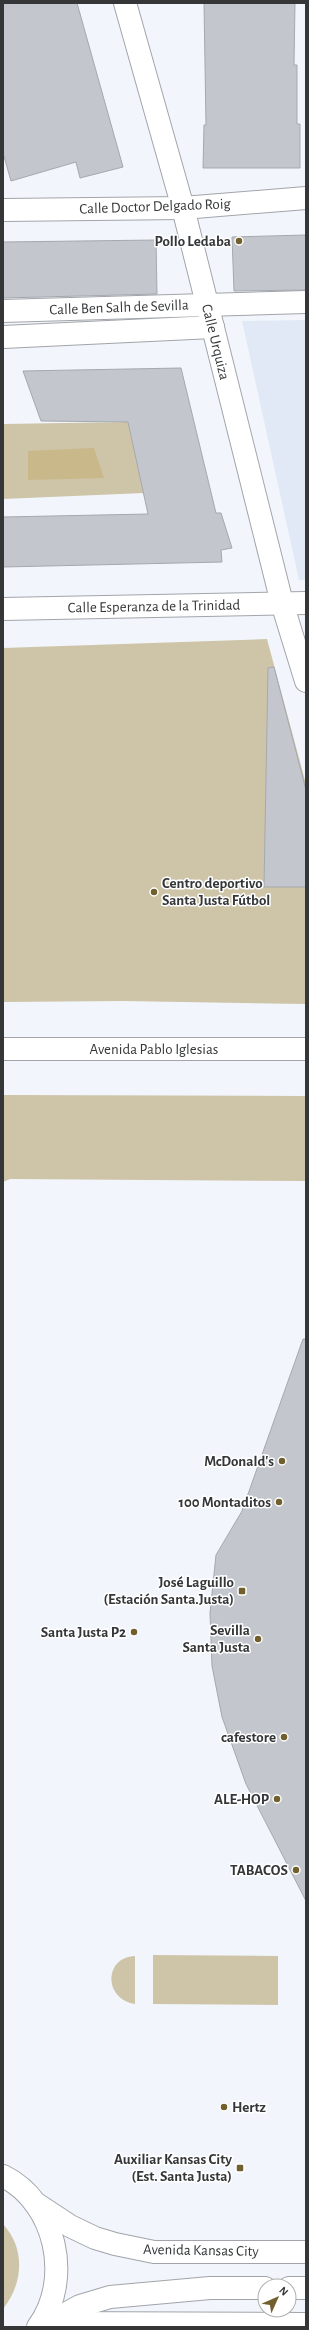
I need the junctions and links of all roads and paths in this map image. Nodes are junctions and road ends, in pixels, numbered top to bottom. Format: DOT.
graph roads {
  1 [pos="125,3"];
  2 [pos="306,198"];
  3 [pos="183,208"];
  4 [pos="3,210"];
  5 [pos="306,302"];
  6 [pos="207,304"];
  7 [pos="3,311"];
  8 [pos="213,327"];
  9 [pos="3,337"];
  10 [pos="282,603"];
  11 [pos="306,603"];
  12 [pos="3,609"];
  13 [pos="306,681"];
  14 [pos="3,1049"];
  15 [pos="306,1049"];
  16 [pos="3,2176"];
  17 [pos="36,2204"];
  18 [pos="306,2252"];
  19 [pos="257,2288"];
  20 [pos="306,2324"];
  21 [pos="43,2326"];
  22 [pos="306,2327"];
  1 -- 3 [label="street, Calle Urquiza"];
  2 -- 3 [label="street, Calle Doctor Delgado Roig"];
  3 -- 4 [label="street, Calle Doctor Delgado Roig"];
  3 -- 6 [label="street, Calle Urquiza"];
  5 -- 6 [label="street, Calle Ben Salh de Sevilla"];
  6 -- 7 [label="street, Calle Ben Salh de Sevilla"];
  6 -- 8 [label="street, Calle Urquiza"];
  8 -- 9 [label="street"];
  8 -- 10 [label="street, Calle Urquiza"];
  10 -- 11 [label="street, Calle Esperanza de la Trinidad"];
  10 -- 12 [label="street, Calle Esperanza de la Trinidad"];
  10 -- 13 [label="street, Calle Urquiza"];
  14 -- 15 [label="street, Avenida Pablo Iglesias"];
  16 -- 17 [label="street"];
  17 -- 18 [label="street, Avenida Kansas City"];
  17 -- 21 [label="street"];
  19 -- 21 [label="street"];
  20 -- 21 [label="street"];
  20 -- 22 [label="street"];
}
